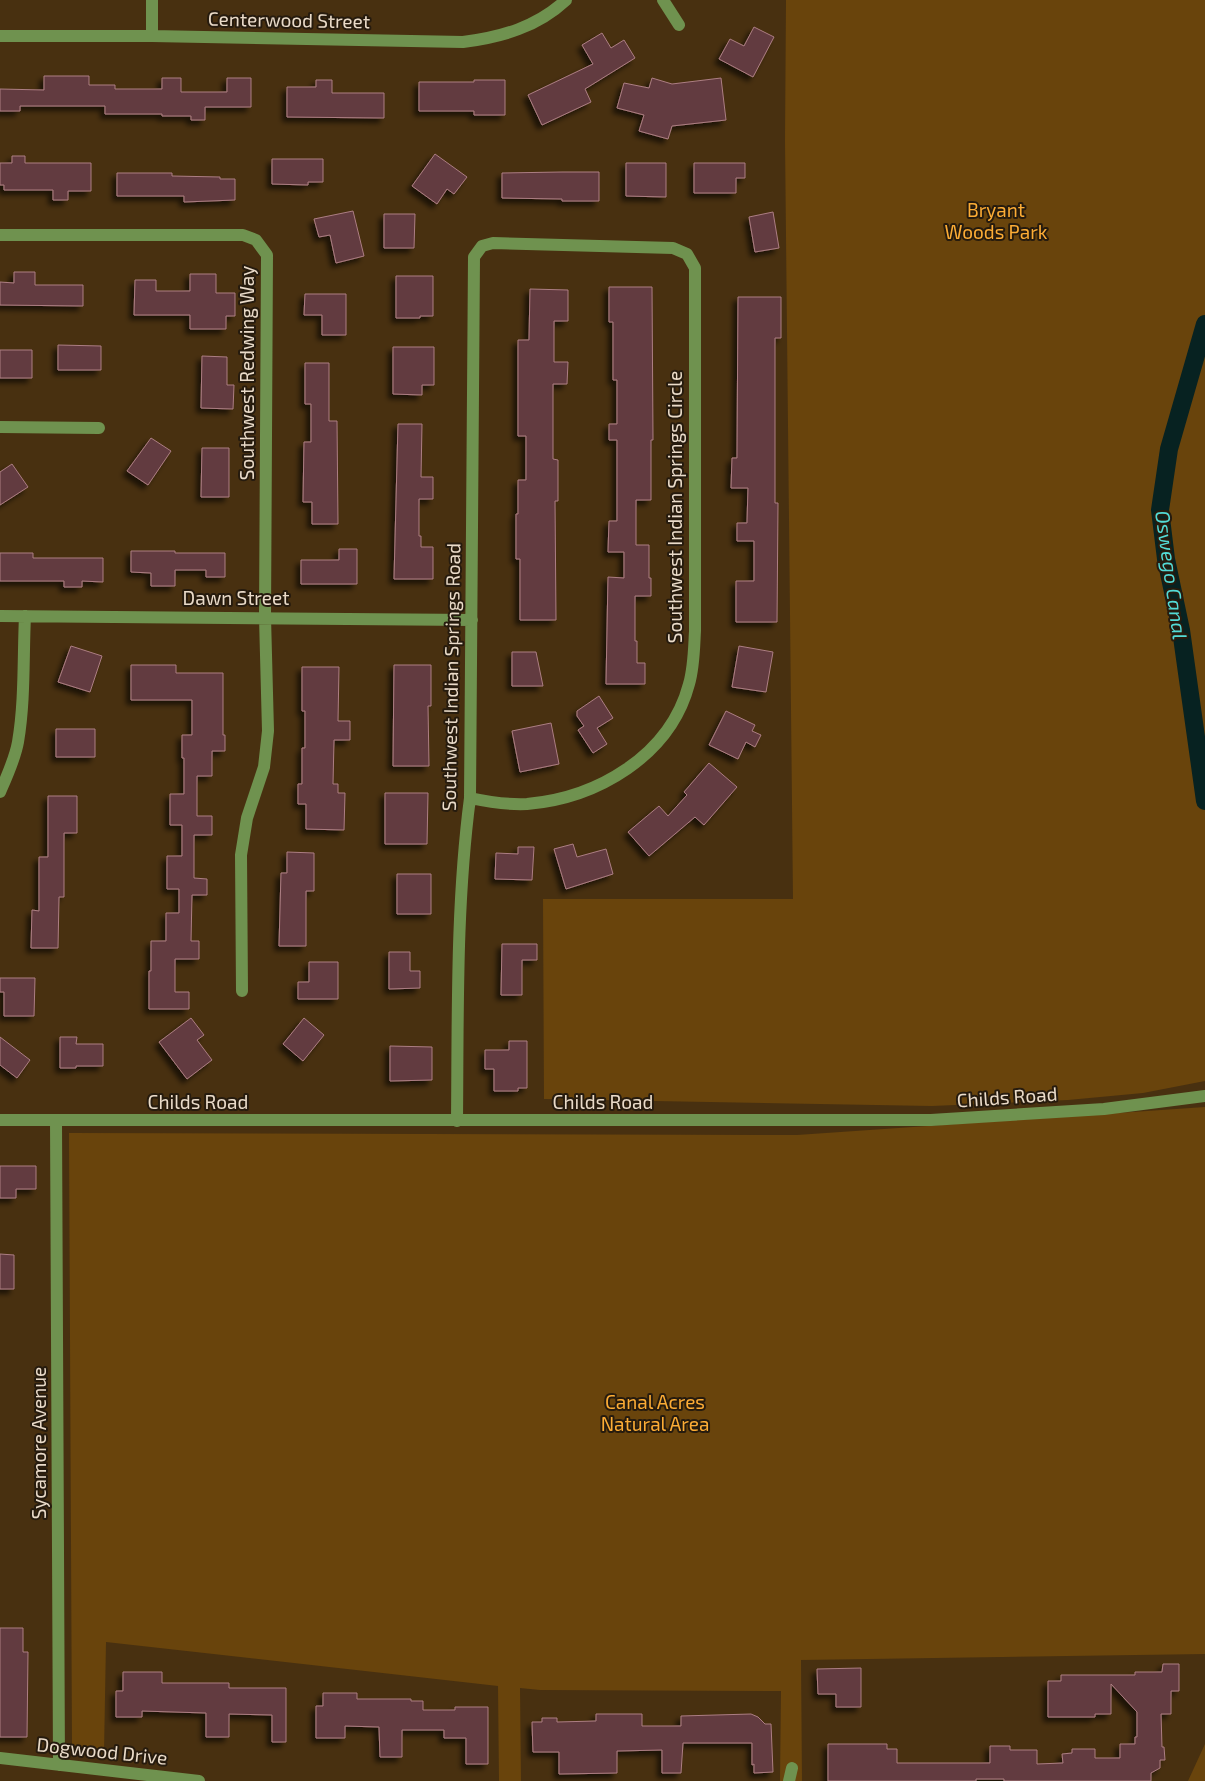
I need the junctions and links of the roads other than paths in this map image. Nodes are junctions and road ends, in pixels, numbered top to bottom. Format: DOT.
graph roads {
  1 [pos="152,0"];
  2 [pos="566,0"];
  3 [pos="663,0"];
  4 [pos="679,25"];
  5 [pos="0,36"];
  6 [pos="152,36"];
  7 [pos="0,235"];
  8 [pos="492,243"];
  9 [pos="0,427"];
  10 [pos="100,428"];
  11 [pos="0,616"];
  12 [pos="25,616"];
  13 [pos="265,617"];
  14 [pos="472,620"];
  15 [pos="0,792"];
  16 [pos="470,798"];
  17 [pos="242,990"];
  18 [pos="1205,1096"];
  19 [pos="0,1120"];
  20 [pos="56,1121"];
  21 [pos="458,1121"];
  22 [pos="0,1758"];
  23 [pos="59,1765"];
  24 [pos="792,1768"];
  25 [pos="200,1781"];
  26 [pos="790,1781"];
  1 -- 6 [label="street"];
  2 -- 6 [label="street, Centerwood Street"];
  3 -- 4 [label="street"];
  5 -- 6 [label="street, Centerwood Street"];
  7 -- 13 [label="street, Southwest Redwing Way"];
  8 -- 14 [label="street, Southwest Indian Springs Road"];
  8 -- 16 [label="street, Southwest Indian Springs Circle"];
  9 -- 10 [label="street"];
  11 -- 12 [label="street, Dawn Street"];
  12 -- 13 [label="street, Dawn Street"];
  12 -- 15 [label="street"];
  13 -- 14 [label="street, Dawn Street"];
  13 -- 17 [label="street, Southwest Redwing Way"];
  14 -- 16 [label="street, Southwest Indian Springs Road"];
  16 -- 21 [label="street, Southwest Indian Springs Road"];
  18 -- 21 [label="street, Childs Road"];
  19 -- 20 [label="street, Childs Road"];
  20 -- 21 [label="street, Childs Road"];
  20 -- 23 [label="street, Sycamore Avenue"];
  22 -- 23 [label="street, Dogwood Drive"];
  23 -- 25 [label="street, Dogwood Drive"];
  24 -- 26 [label="street"];
}
